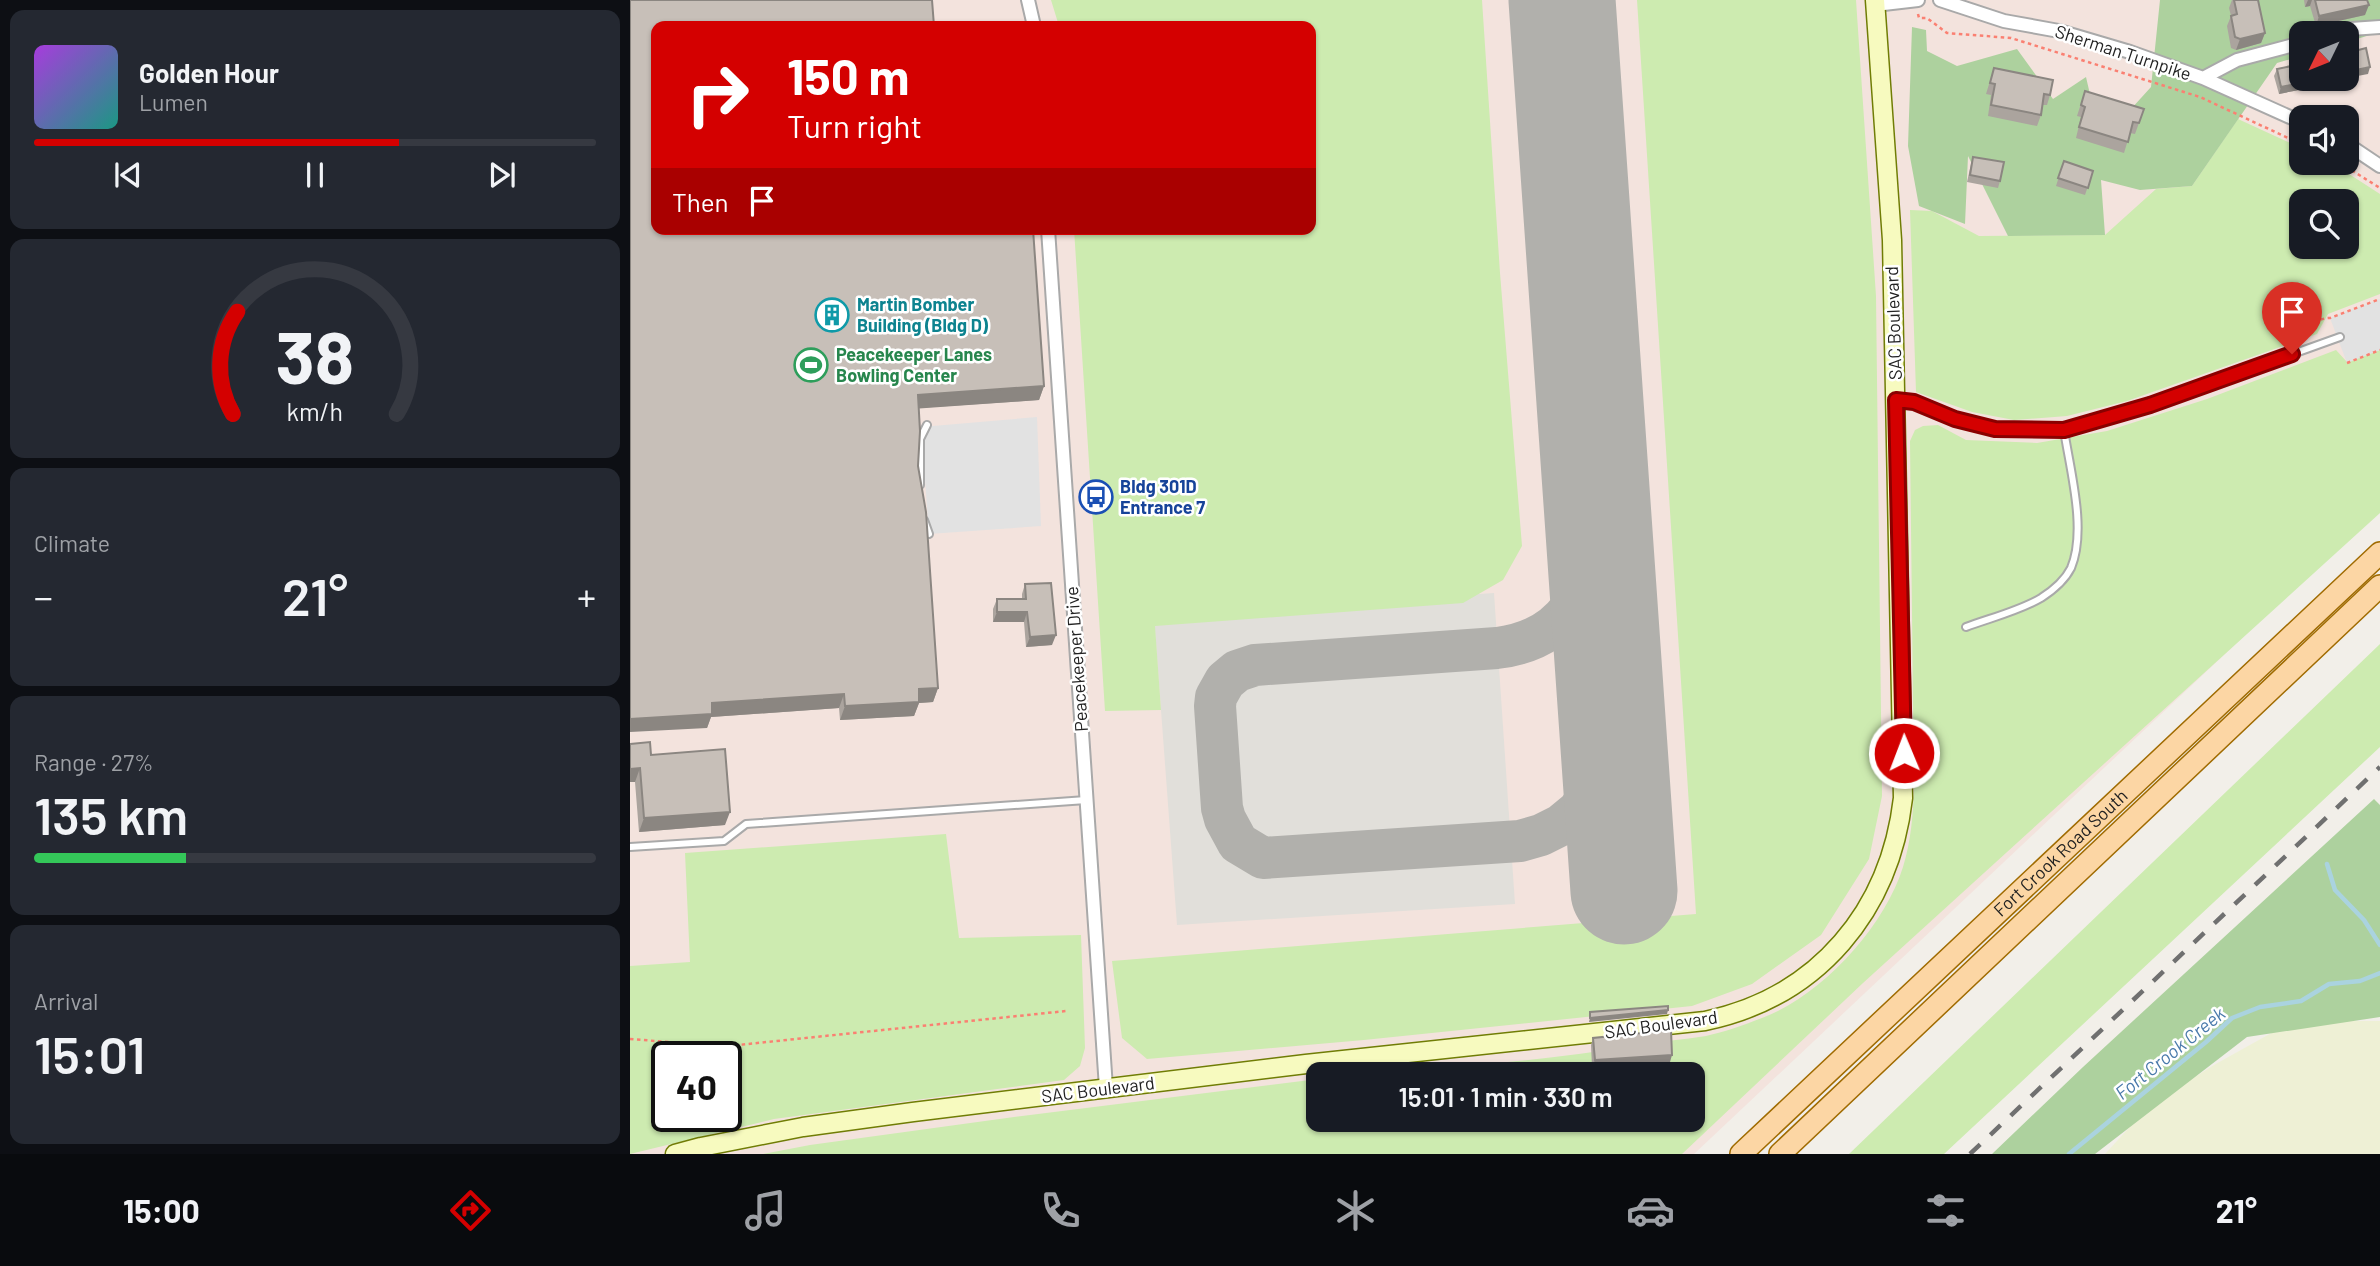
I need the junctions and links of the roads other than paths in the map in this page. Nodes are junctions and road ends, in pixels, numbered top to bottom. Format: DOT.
graph roads {
  1 [pos="1028,0"];
  2 [pos="1918,0"];
  3 [pos="1940,0"];
  4 [pos="1875,3"];
  5 [pos="1033,21"];
  6 [pos="2380,27"];
  7 [pos="2359,28"];
  8 [pos="2289,46"];
  9 [pos="2203,78"];
  10 [pos="2289,117"];
  11 [pos="2359,152"];
  12 [pos="2380,166"];
  13 [pos="1048,235"];
  14 [pos="2340,337"];
  15 [pos="1896,400"];
  16 [pos="927,425"];
  17 [pos="2064,430"];
  18 [pos="921,497"];
  19 [pos="923,516"];
  20 [pos="929,534"];
  21 [pos="2380,553"];
  22 [pos="2380,586"];
  23 [pos="1966,627"];
  24 [pos="1086,800"];
  25 [pos="630,847"];
  26 [pos="1106,1088"];
  27 [pos="1781,1153"];
  28 [pos="675,1154"];
  29 [pos="1741,1154"];
  1 -- 5 [label="street"];
  2 -- 4 [label="street"];
  3 -- 9 [label="street, Sherman Turnpike"];
  4 -- 15 [label="street, SAC Boulevard"];
  6 -- 7 [label="street"];
  8 -- 9 [label="street"];
  9 -- 10 [label="street, Sherman Turnpike"];
  11 -- 12 [label="street"];
  13 -- 24 [label="street, Peacekeeper Drive"];
  14 -- 17 [label="lane"];
  15 -- 17 [label="lane"];
  15 -- 26 [label="street, SAC Boulevard"];
  16 -- 18 [label="lane"];
  17 -- 23 [label="lane"];
  19 -- 20 [label="lane"];
  21 -- 29 [label="main road, Fort Crook Road South"];
  22 -- 27 [label="main road, Fort Crook Road South"];
  24 -- 25 [label="lane"];
  24 -- 26 [label="street, Peacekeeper Drive"];
  26 -- 28 [label="street, SAC Boulevard"];
}
